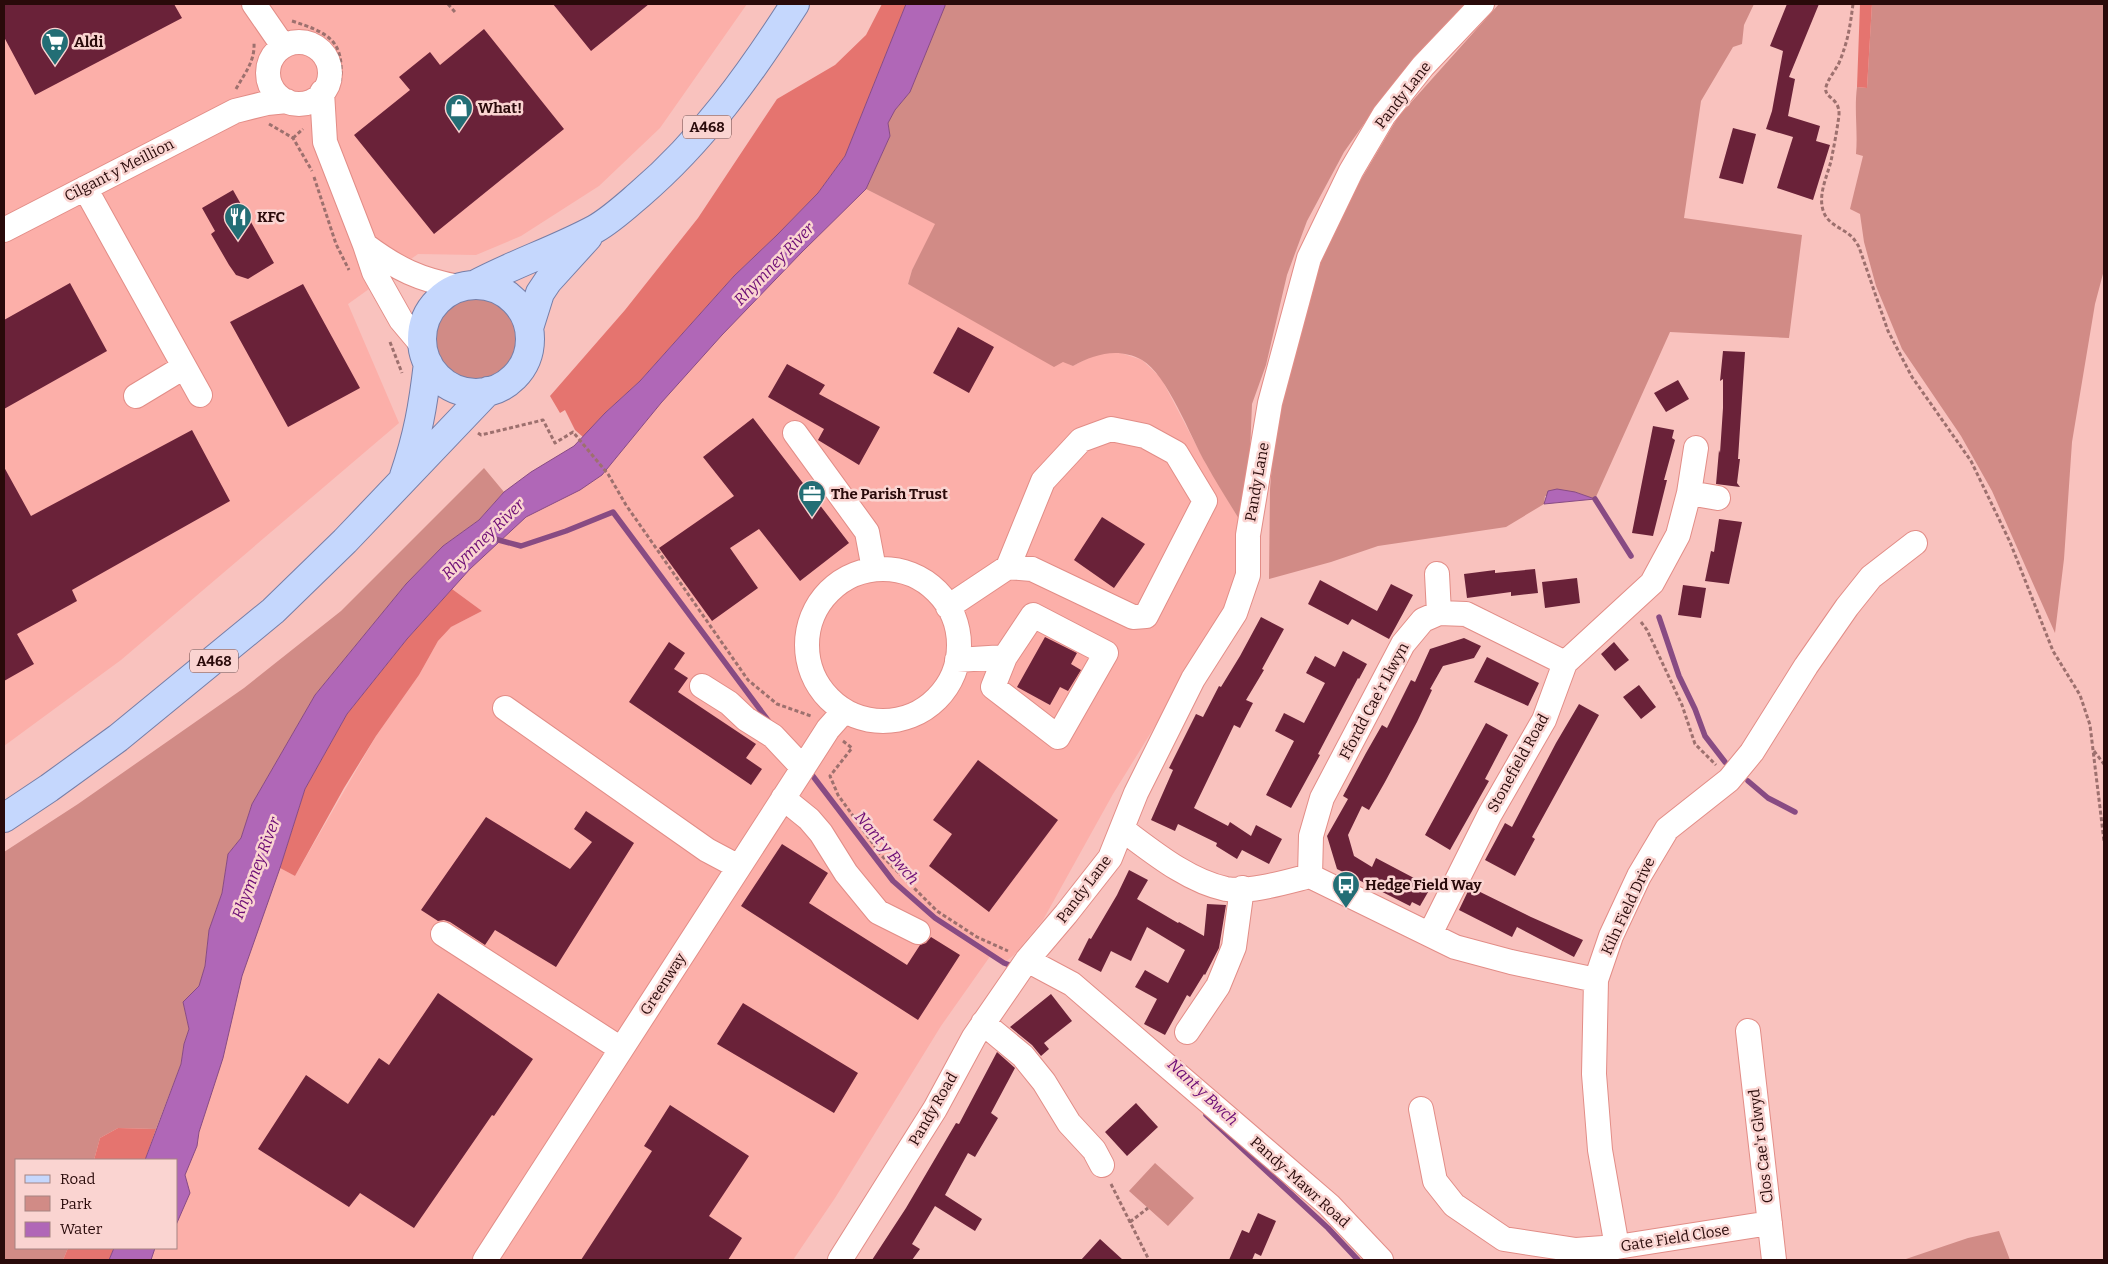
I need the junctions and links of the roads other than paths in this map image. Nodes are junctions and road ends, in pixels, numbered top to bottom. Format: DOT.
graph roads {
  1 [pos="794,4"];
  2 [pos="1482,4"];
  3 [pos="260,13"];
  4 [pos="283,46"];
  5 [pos="268,72"];
  6 [pos="331,89"];
  7 [pos="290,102"];
  8 [pos="244,106"];
  9 [pos="326,142"];
  10 [pos="85,188"];
  11 [pos="596,229"];
  12 [pos="4,230"];
  13 [pos="365,245"];
  14 [pos="466,286"];
  15 [pos="529,328"];
  16 [pos="425,354"];
  17 [pos="184,368"];
  18 [pos="488,392"];
  19 [pos="200,395"];
  20 [pos="136,396"];
  21 [pos="795,434"];
  22 [pos="1696,448"];
  23 [pos="403,480"];
  24 [pos="1689,493"];
  25 [pos="1718,498"];
  26 [pos="1915,543"];
  27 [pos="1008,568"];
  28 [pos="874,569"];
  29 [pos="1437,574"];
  30 [pos="948,607"];
  31 [pos="1439,613"];
  32 [pos="1004,657"];
  33 [pos="957,660"];
  34 [pos="1565,663"];
  35 [pos="702,686"];
  36 [pos="505,708"];
  37 [pos="844,711"];
  38 [pos="802,768"];
  39 [pos="783,798"];
  40 [pos="4,818"];
  41 [pos="1122,829"];
  42 [pos="739,867"];
  43 [pos="1310,876"];
  44 [pos="1242,888"];
  45 [pos="918,932"];
  46 [pos="442,934"];
  47 [pos="1430,934"];
  48 [pos="1027,960"];
  49 [pos="1596,980"];
  50 [pos="984,1023"];
  51 [pos="1748,1031"];
  52 [pos="1187,1032"];
  53 [pos="621,1049"];
  54 [pos="1421,1109"];
  55 [pos="1102,1165"];
  56 [pos="1770,1223"];
  57 [pos="1617,1247"];
  58 [pos="485,1260"];
  59 [pos="840,1260"];
  60 [pos="1380,1260"];
  61 [pos="1774,1260"];
  1 -- 11 [label="main road, A468"];
  2 -- 41 [label="street, Pandy Lane"];
  3 -- 4 [label="street"];
  4 -- 5 [label="street"];
  4 -- 6 [label="street"];
  5 -- 7 [label="street"];
  5 -- 8 [label="street, Cilgant y Meillion"];
  6 -- 7 [label="street"];
  6 -- 9 [label="street"];
  7 -- 8 [label="street, Cilgant y Meillion"];
  7 -- 9 [label="street"];
  8 -- 10 [label="street, Cilgant y Meillion"];
  9 -- 13 [label="street"];
  10 -- 12 [label="street, Cilgant y Meillion"];
  10 -- 17 [label="street"];
  11 -- 14 [label="main road, A468"];
  11 -- 15 [label="main road, A468"];
  13 -- 14 [label="street"];
  13 -- 16 [label="street"];
  14 -- 15 [label="main road"];
  14 -- 16 [label="main road"];
  15 -- 18 [label="main road"];
  16 -- 18 [label="main road"];
  16 -- 23 [label="main road, A468"];
  17 -- 19 [label="street"];
  17 -- 20 [label="street"];
  18 -- 23 [label="main road, A468"];
  21 -- 28 [label="street"];
  22 -- 24 [label="street, Stonefield Road"];
  23 -- 40 [label="main road, A468"];
  24 -- 25 [label="street"];
  24 -- 34 [label="street, Stonefield Road"];
  26 -- 49 [label="street, Kiln Field Drive"];
  27 -- 27 [label="street"];
  27 -- 30 [label="street"];
  28 -- 30 [label="street"];
  28 -- 37 [label="street"];
  29 -- 31 [label="street"];
  30 -- 33 [label="street"];
  31 -- 34 [label="street"];
  31 -- 43 [label="street, Ffordd Cae'r Llwyn"];
  32 -- 32 [label="street"];
  32 -- 33 [label="street"];
  33 -- 37 [label="street"];
  34 -- 47 [label="street, Stonefield Road"];
  35 -- 38 [label="street"];
  36 -- 42 [label="street"];
  37 -- 38 [label="street, Greenway"];
  38 -- 39 [label="street, Greenway"];
  39 -- 42 [label="street, Greenway"];
  39 -- 45 [label="street"];
  41 -- 44 [label="street"];
  41 -- 48 [label="street, Pandy Lane"];
  42 -- 53 [label="street, Greenway"];
  43 -- 44 [label="street"];
  43 -- 47 [label="street"];
  44 -- 52 [label="street"];
  46 -- 53 [label="street"];
  47 -- 49 [label="street"];
  48 -- 50 [label="street, Pandy Road"];
  48 -- 60 [label="street, Pandy-Mawr Road"];
  49 -- 57 [label="street, Kiln Field Drive"];
  50 -- 55 [label="street"];
  50 -- 59 [label="street, Pandy Road"];
  51 -- 56 [label="street, Clos Cae'r Glwyd"];
  53 -- 58 [label="street, Greenway"];
  54 -- 57 [label="street, Gate Field Close"];
  56 -- 57 [label="street, Gate Field Close"];
  56 -- 61 [label="street, Clos Cae'r Glwyd"];
}
